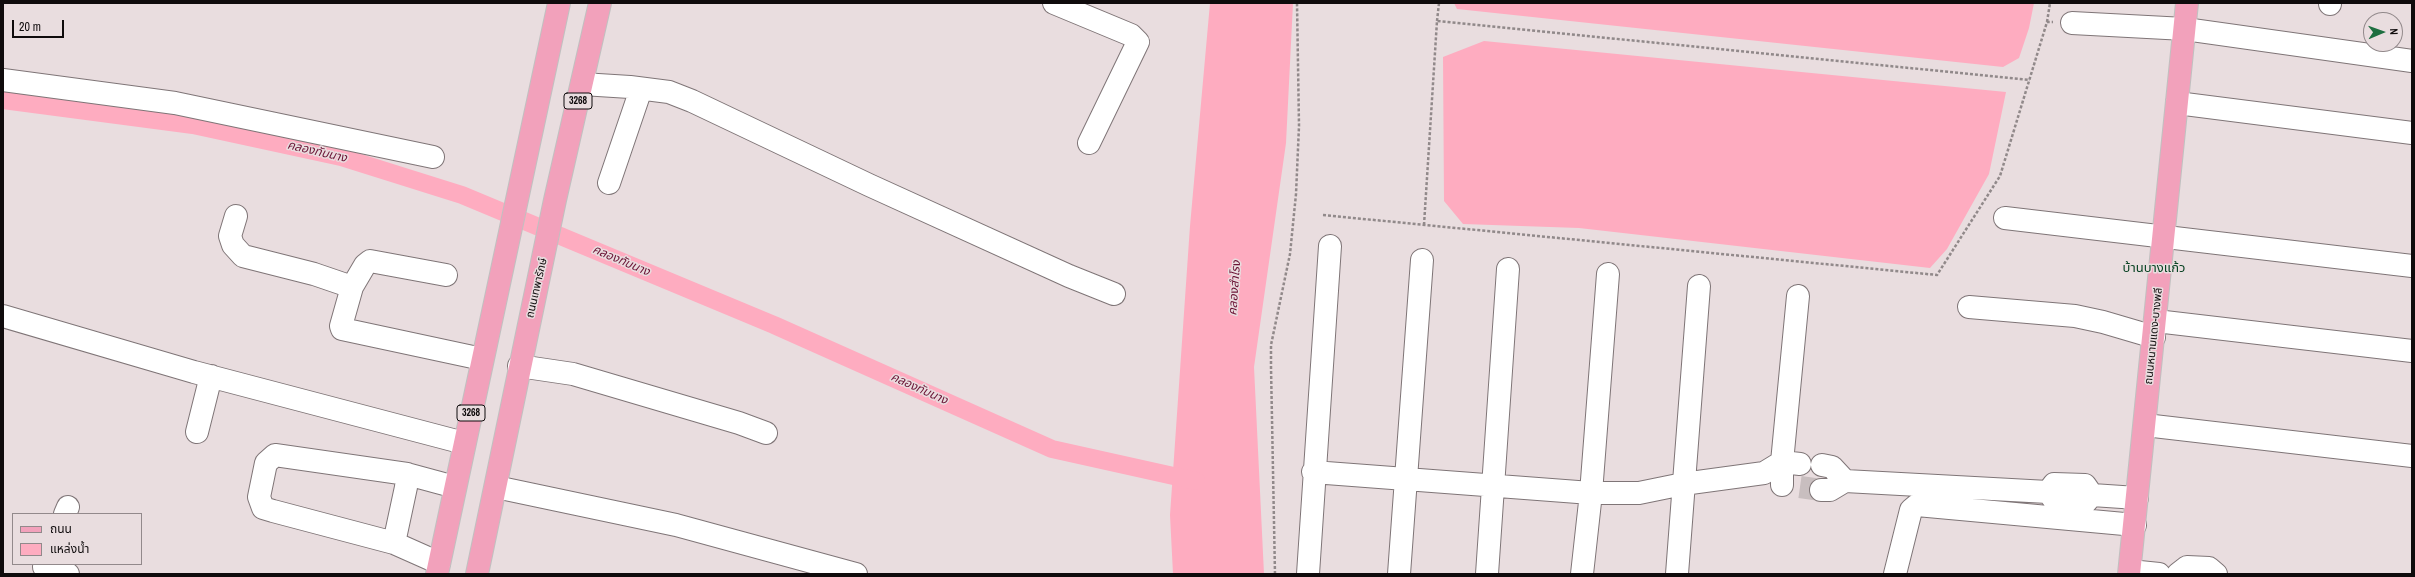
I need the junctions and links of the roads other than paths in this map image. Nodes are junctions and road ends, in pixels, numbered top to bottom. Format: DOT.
graph roads {
  1 [pos="558,3"];
  2 [pos="600,3"];
  3 [pos="1054,3"];
  4 [pos="2187,3"];
  5 [pos="2072,24"];
  6 [pos="2185,29"];
  7 [pos="2412,61"];
  8 [pos="3,80"];
  9 [pos="582,84"];
  10 [pos="641,89"];
  11 [pos="2177,103"];
  12 [pos="2412,133"];
  13 [pos="1089,143"];
  14 [pos="434,157"];
  15 [pos="608,183"];
  16 [pos="236,216"];
  17 [pos="2005,218"];
  18 [pos="2164,237"];
  19 [pos="1330,246"];
  20 [pos="1422,260"];
  21 [pos="2412,266"];
  22 [pos="1508,269"];
  23 [pos="1608,274"];
  24 [pos="446,275"];
  25 [pos="1699,286"];
  26 [pos="352,287"];
  27 [pos="1114,294"];
  28 [pos="1798,296"];
  29 [pos="1969,307"];
  30 [pos="3,316"];
  31 [pos="2155,329"];
  32 [pos="2412,351"];
  33 [pos="482,359"];
  34 [pos="519,366"];
  35 [pos="211,376"];
  36 [pos="2145,425"];
  37 [pos="197,432"];
  38 [pos="766,433"];
  39 [pos="464,443"];
  40 [pos="2412,456"];
  41 [pos="1822,465"];
  42 [pos="1782,466"];
  43 [pos="1313,472"];
  44 [pos="407,474"];
  45 [pos="1404,478"];
  46 [pos="1845,481"];
  47 [pos="1683,484"];
  48 [pos="1493,486"];
  49 [pos="1791,486"];
  50 [pos="455,487"];
  51 [pos="496,487"];
  52 [pos="1821,490"];
  53 [pos="1591,493"];
  54 [pos="2137,498"];
  55 [pos="2135,525"];
  56 [pos="394,543"];
  57 [pos="44,568"];
  58 [pos="438,568"];
  59 [pos="2130,573"];
  60 [pos="68,574"];
  61 [pos="477,574"];
  62 [pos="856,574"];
  63 [pos="1308,574"];
  64 [pos="1399,574"];
  65 [pos="1487,574"];
  66 [pos="1582,574"];
  67 [pos="1677,574"];
  68 [pos="1895,574"];
  69 [pos="2159,574"];
  70 [pos="2178,574"];
  71 [pos="2216,574"];
  1 -- 33 [label="main road, 3268"];
  2 -- 9 [label="main road, ถนนเทพารักษ์ / 3268"];
  3 -- 13 [label="street"];
  4 -- 6 [label="main road, ถนนหนามแดง-บางพลี"];
  5 -- 6 [label="street"];
  6 -- 7 [label="street"];
  6 -- 11 [label="main road, ถนนหนามแดง-บางพลี"];
  8 -- 14 [label="street"];
  9 -- 10 [label="street"];
  9 -- 34 [label="main road, ถนนเทพารักษ์ / 3268"];
  10 -- 15 [label="street"];
  10 -- 27 [label="street"];
  11 -- 12 [label="street"];
  11 -- 18 [label="main road, ถนนหนามแดง-บางพลี"];
  16 -- 26 [label="street"];
  17 -- 18 [label="street"];
  18 -- 21 [label="street"];
  18 -- 31 [label="main road, ถนนหนามแดง-บางพลี"];
  19 -- 43 [label="street"];
  20 -- 45 [label="street"];
  22 -- 48 [label="street"];
  23 -- 53 [label="street"];
  24 -- 26 [label="street"];
  25 -- 47 [label="street"];
  26 -- 33 [label="street"];
  28 -- 42 [label="street"];
  29 -- 31 [label="street"];
  30 -- 35 [label="street"];
  31 -- 32 [label="street"];
  31 -- 36 [label="main road, ถนนหนามแดง-บางพลี"];
  33 -- 39 [label="main road, 3268"];
  34 -- 38 [label="street"];
  34 -- 51 [label="main road, ถนนเทพารักษ์ / 3268"];
  35 -- 37 [label="street"];
  35 -- 39 [label="street"];
  36 -- 40 [label="street"];
  36 -- 54 [label="main road, ถนนหนามแดง-บางพลี"];
  39 -- 50 [label="main road, 3268"];
  41 -- 46 [label="street"];
  42 -- 47 [label="street"];
  42 -- 49 [label="street"];
  43 -- 45 [label="street"];
  43 -- 63 [label="street"];
  44 -- 50 [label="street"];
  44 -- 56 [label="street"];
  44 -- 56 [label="street"];
  45 -- 48 [label="street"];
  45 -- 64 [label="street"];
  46 -- 52 [label="street"];
  46 -- 54 [label="street"];
  47 -- 53 [label="street"];
  47 -- 67 [label="street"];
  48 -- 53 [label="street"];
  48 -- 65 [label="street"];
  50 -- 58 [label="main road, 3268"];
  51 -- 61 [label="main road, ถนนเทพารักษ์ / 3268"];
  51 -- 62 [label="street"];
  53 -- 66 [label="street"];
  54 -- 55 [label="main road, ถนนหนามแดง-บางพลี"];
  55 -- 59 [label="main road, ถนนหนามแดง-บางพลี"];
  55 -- 68 [label="street"];
  56 -- 58 [label="street"];
  57 -- 60 [label="street"];
  59 -- 69 [label="street"];
  70 -- 71 [label="street"];
}
